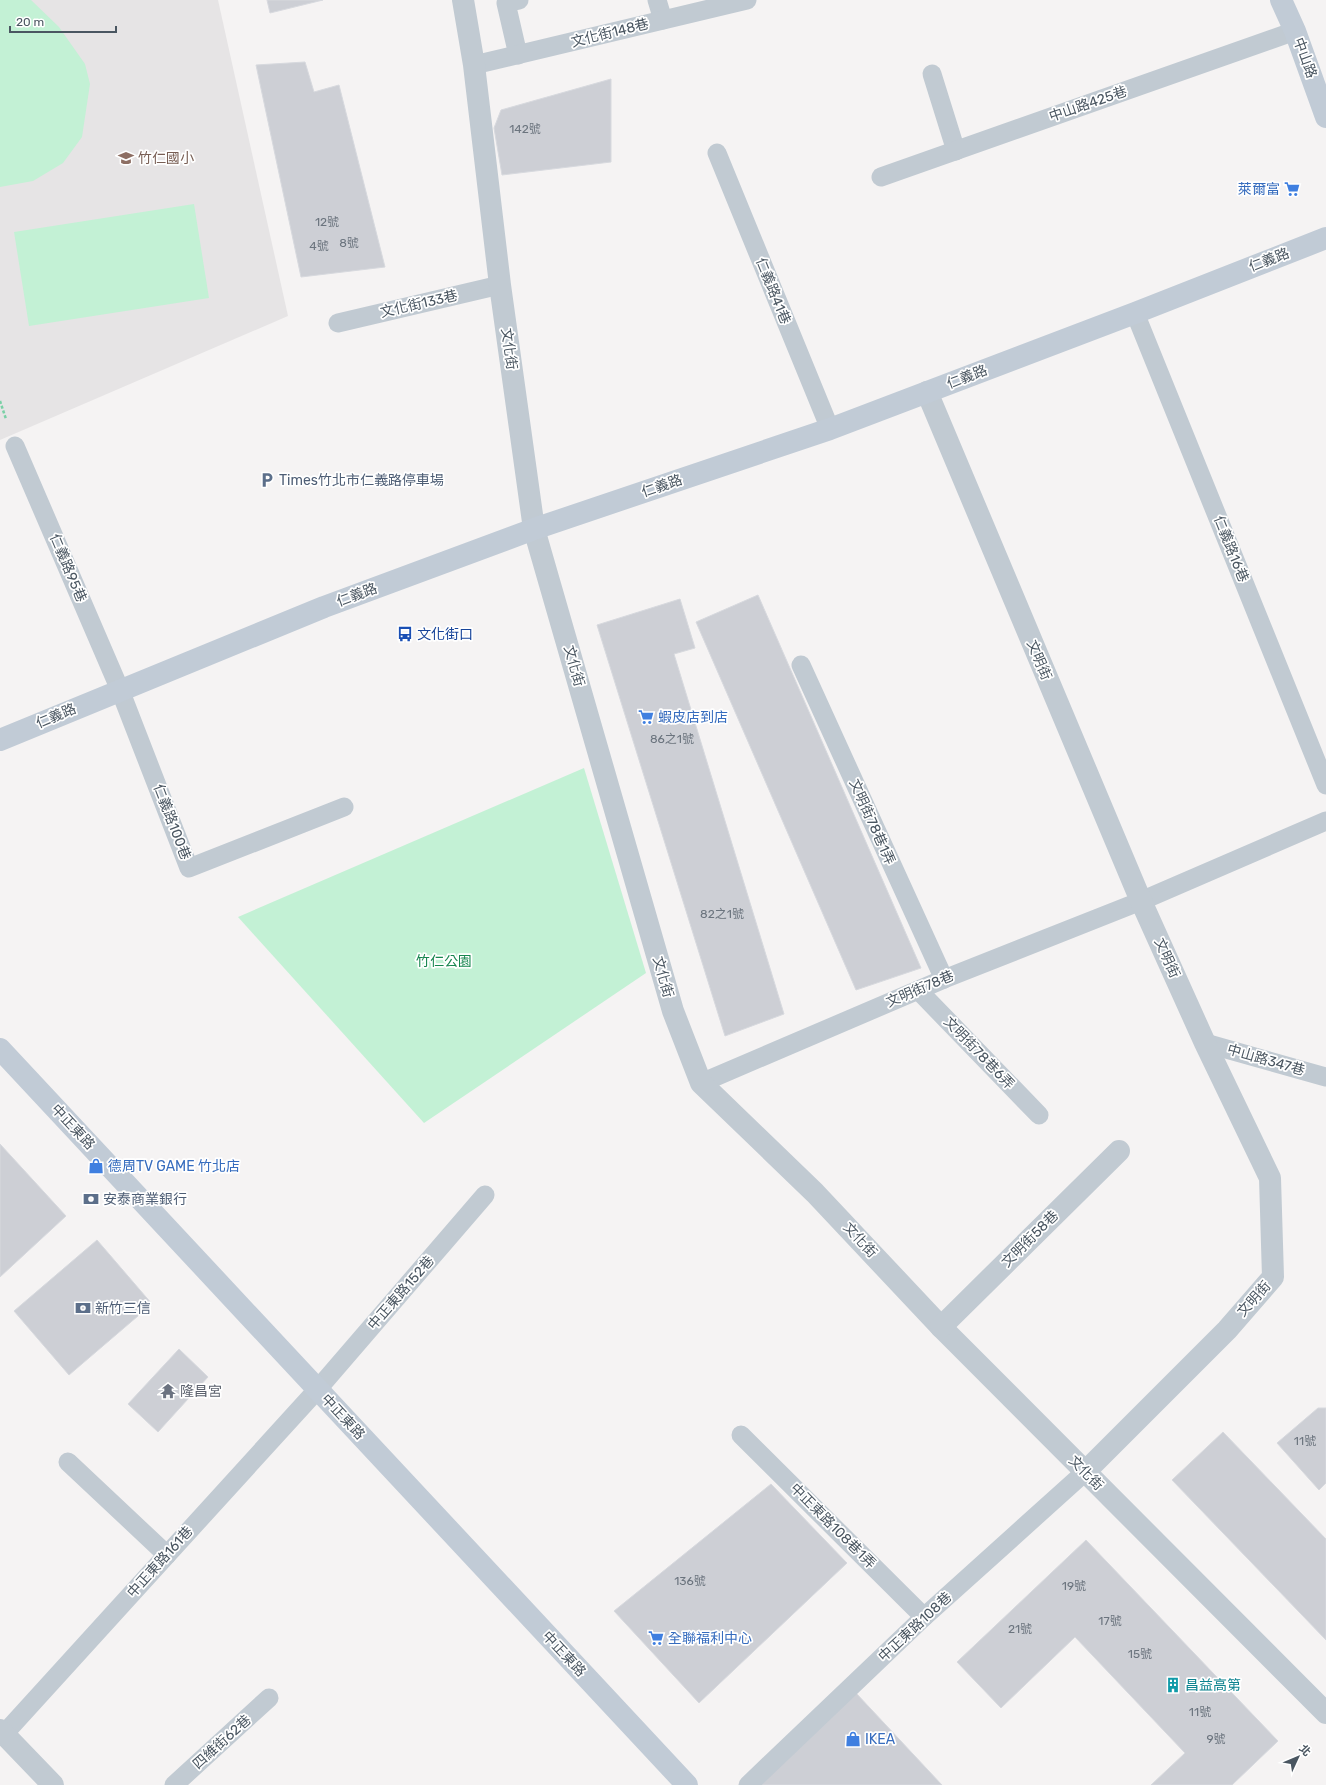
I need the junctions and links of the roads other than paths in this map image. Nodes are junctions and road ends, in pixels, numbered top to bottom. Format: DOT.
graph roads {
  1 [pos="463,0"];
  2 [pos="519,0"];
  3 [pos="658,0"];
  4 [pos="747,0"];
  5 [pos="1281,0"];
  6 [pos="664,20"];
  7 [pos="1295,31"];
  8 [pos="518,55"];
  9 [pos="474,65"];
  10 [pos="932,74"];
  11 [pos="1326,117"];
  12 [pos="956,151"];
  13 [pos="717,154"];
  14 [pos="881,177"];
  15 [pos="1326,238"];
  16 [pos="500,285"];
  17 [pos="1135,313"];
  18 [pos="338,323"];
  19 [pos="927,392"];
  20 [pos="830,429"];
  21 [pos="15,446"];
  22 [pos="534,529"];
  23 [pos="801,665"];
  24 [pos="120,690"];
  25 [pos="0,740"];
  26 [pos="1326,785"];
  27 [pos="344,807"];
  28 [pos="1326,821"];
  29 [pos="1141,900"];
  30 [pos="944,979"];
  31 [pos="918,990"];
  32 [pos="1205,1042"];
  33 [pos="0,1049"];
  34 [pos="1326,1077"];
  35 [pos="701,1083"];
  36 [pos="1039,1115"];
  37 [pos="1118,1151"];
  38 [pos="485,1195"];
  39 [pos="941,1327"];
  40 [pos="317,1390"];
  41 [pos="742,1435"];
  42 [pos="68,1462"];
  43 [pos="1085,1472"];
  44 [pos="167,1555"];
  45 [pos="924,1617"];
  46 [pos="269,1698"];
  47 [pos="1326,1713"];
  48 [pos="1,1734"];
  49 [pos="54,1785"];
  50 [pos="174,1785"];
  51 [pos="687,1785"];
  52 [pos="748,1785"];
  1 -- 9 [label="street, 文化街"];
  2 -- 8 [label="lane"];
  3 -- 6 [label="lane"];
  4 -- 6 [label="lane, 文化街148巷"];
  5 -- 7 [label="street, 中山路"];
  6 -- 8 [label="lane, 文化街148巷"];
  7 -- 11 [label="street, 中山路"];
  7 -- 12 [label="lane, 中山路425巷"];
  8 -- 9 [label="lane, 文化街148巷"];
  9 -- 16 [label="street, 文化街"];
  10 -- 12 [label="lane"];
  12 -- 14 [label="lane, 中山路425巷"];
  13 -- 20 [label="lane, 仁義路41巷"];
  15 -- 17 [label="street, 仁義路"];
  16 -- 18 [label="lane, 文化街133巷"];
  16 -- 22 [label="street, 文化街"];
  17 -- 19 [label="street, 仁義路"];
  17 -- 26 [label="lane, 仁義路16巷"];
  19 -- 20 [label="street, 仁義路"];
  19 -- 29 [label="street, 文明街"];
  20 -- 22 [label="street, 仁義路"];
  21 -- 24 [label="lane, 仁義路95巷"];
  22 -- 24 [label="street, 仁義路"];
  22 -- 35 [label="street, 文化街"];
  23 -- 30 [label="lane, 文明街78巷1弄"];
  24 -- 25 [label="street, 仁義路"];
  24 -- 27 [label="lane, 仁義路100巷"];
  28 -- 29 [label="lane, 文明街78巷"];
  29 -- 30 [label="lane, 文明街78巷"];
  29 -- 32 [label="street, 文明街"];
  30 -- 31 [label="lane, 文明街78巷"];
  31 -- 35 [label="lane, 文明街78巷"];
  31 -- 36 [label="lane, 文明街78巷6弄"];
  32 -- 34 [label="lane, 中山路347巷"];
  32 -- 43 [label="street, 文明街"];
  33 -- 40 [label="street, 中正東路"];
  35 -- 39 [label="street, 文化街"];
  37 -- 39 [label="street, 文明街58巷"];
  38 -- 40 [label="lane, 中正東路152巷"];
  39 -- 43 [label="street, 文化街"];
  40 -- 44 [label="lane, 中正東路161巷"];
  40 -- 51 [label="street, 中正東路"];
  41 -- 45 [label="lane, 中正東路108巷1弄"];
  42 -- 44 [label="lane"];
  43 -- 45 [label="lane, 中正東路108巷"];
  43 -- 47 [label="street, 文化街"];
  44 -- 48 [label="lane, 中正東路161巷"];
  45 -- 52 [label="lane, 中正東路108巷"];
  46 -- 50 [label="lane, 四維街62巷"];
  48 -- 49 [label="street"];
}
